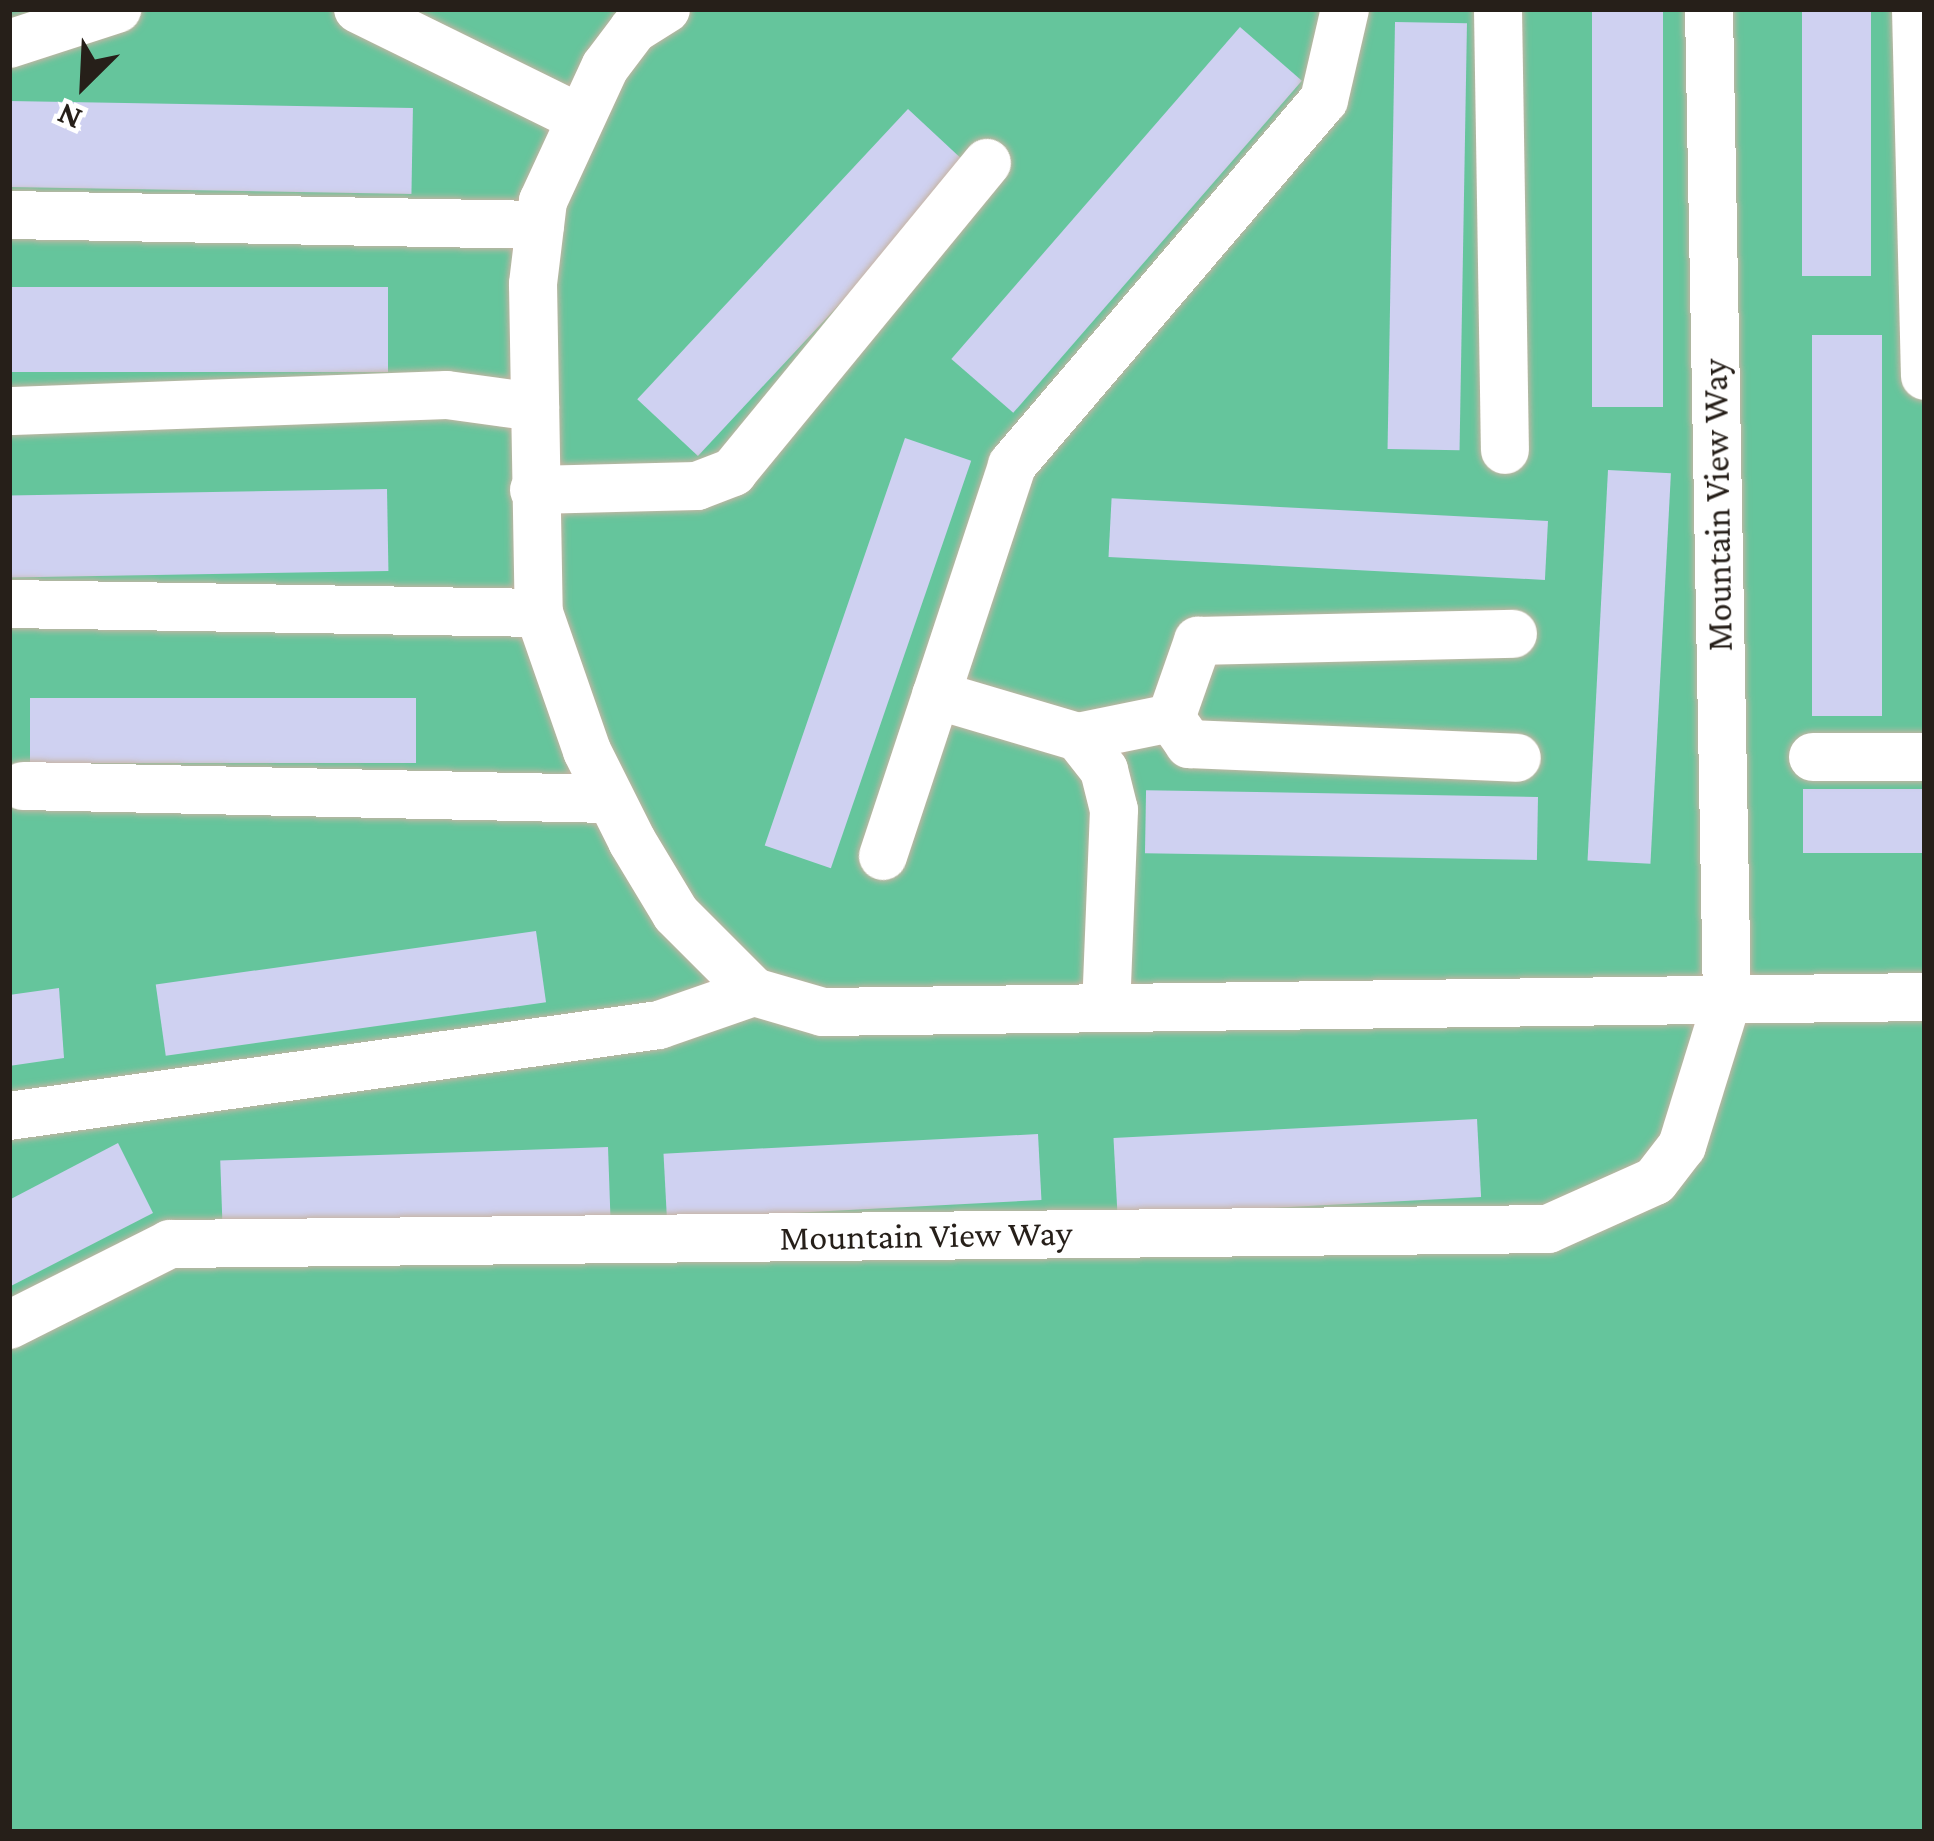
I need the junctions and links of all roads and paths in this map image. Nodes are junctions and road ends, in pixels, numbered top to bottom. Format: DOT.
graph roads {
  1 [pos="666,9"];
  2 [pos="1346,9"];
  3 [pos="1498,9"];
  4 [pos="1709,9"];
  5 [pos="1916,9"];
  6 [pos="113,10"];
  7 [pos="364,10"];
  8 [pos="9,44"];
  9 [pos="580,118"];
  10 [pos="987,163"];
  11 [pos="9,215"];
  12 [pos="540,225"];
  13 [pos="1925,376"];
  14 [pos="536,407"];
  15 [pos="13,412"];
  16 [pos="1504,450"];
  17 [pos="534,490"];
  18 [pos="9,604"];
  19 [pos="539,613"];
  20 [pos="1513,634"];
  21 [pos="936,695"];
  22 [pos="1171,718"];
  23 [pos="1078,737"];
  24 [pos="1813,757"];
  25 [pos="1925,757"];
  26 [pos="1517,758"];
  27 [pos="23,786"];
  28 [pos="610,799"];
  29 [pos="883,856"];
  30 [pos="754,992"];
  31 [pos="1925,997"];
  32 [pos="1727,1000"];
  33 [pos="1106,1007"];
  34 [pos="9,1116"];
  35 [pos="9,1325"];
  1 -- 9 [label="street"];
  2 -- 21 [label="street"];
  3 -- 16 [label="street"];
  4 -- 32 [label="street, Mountain View Way"];
  5 -- 13 [label="street"];
  6 -- 8 [label="street"];
  7 -- 9 [label="street"];
  9 -- 12 [label="street"];
  10 -- 17 [label="street"];
  11 -- 12 [label="street"];
  12 -- 14 [label="street"];
  14 -- 15 [label="street"];
  14 -- 17 [label="street"];
  17 -- 19 [label="street"];
  18 -- 19 [label="street"];
  19 -- 28 [label="street"];
  20 -- 22 [label="street"];
  21 -- 23 [label="street"];
  21 -- 29 [label="street"];
  22 -- 23 [label="street"];
  22 -- 26 [label="street"];
  23 -- 33 [label="street"];
  24 -- 25 [label="street"];
  27 -- 28 [label="street"];
  28 -- 30 [label="street"];
  30 -- 33 [label="street"];
  30 -- 34 [label="street"];
  31 -- 32 [label="street"];
  32 -- 33 [label="street"];
  32 -- 35 [label="street, Mountain View Way"];
}
